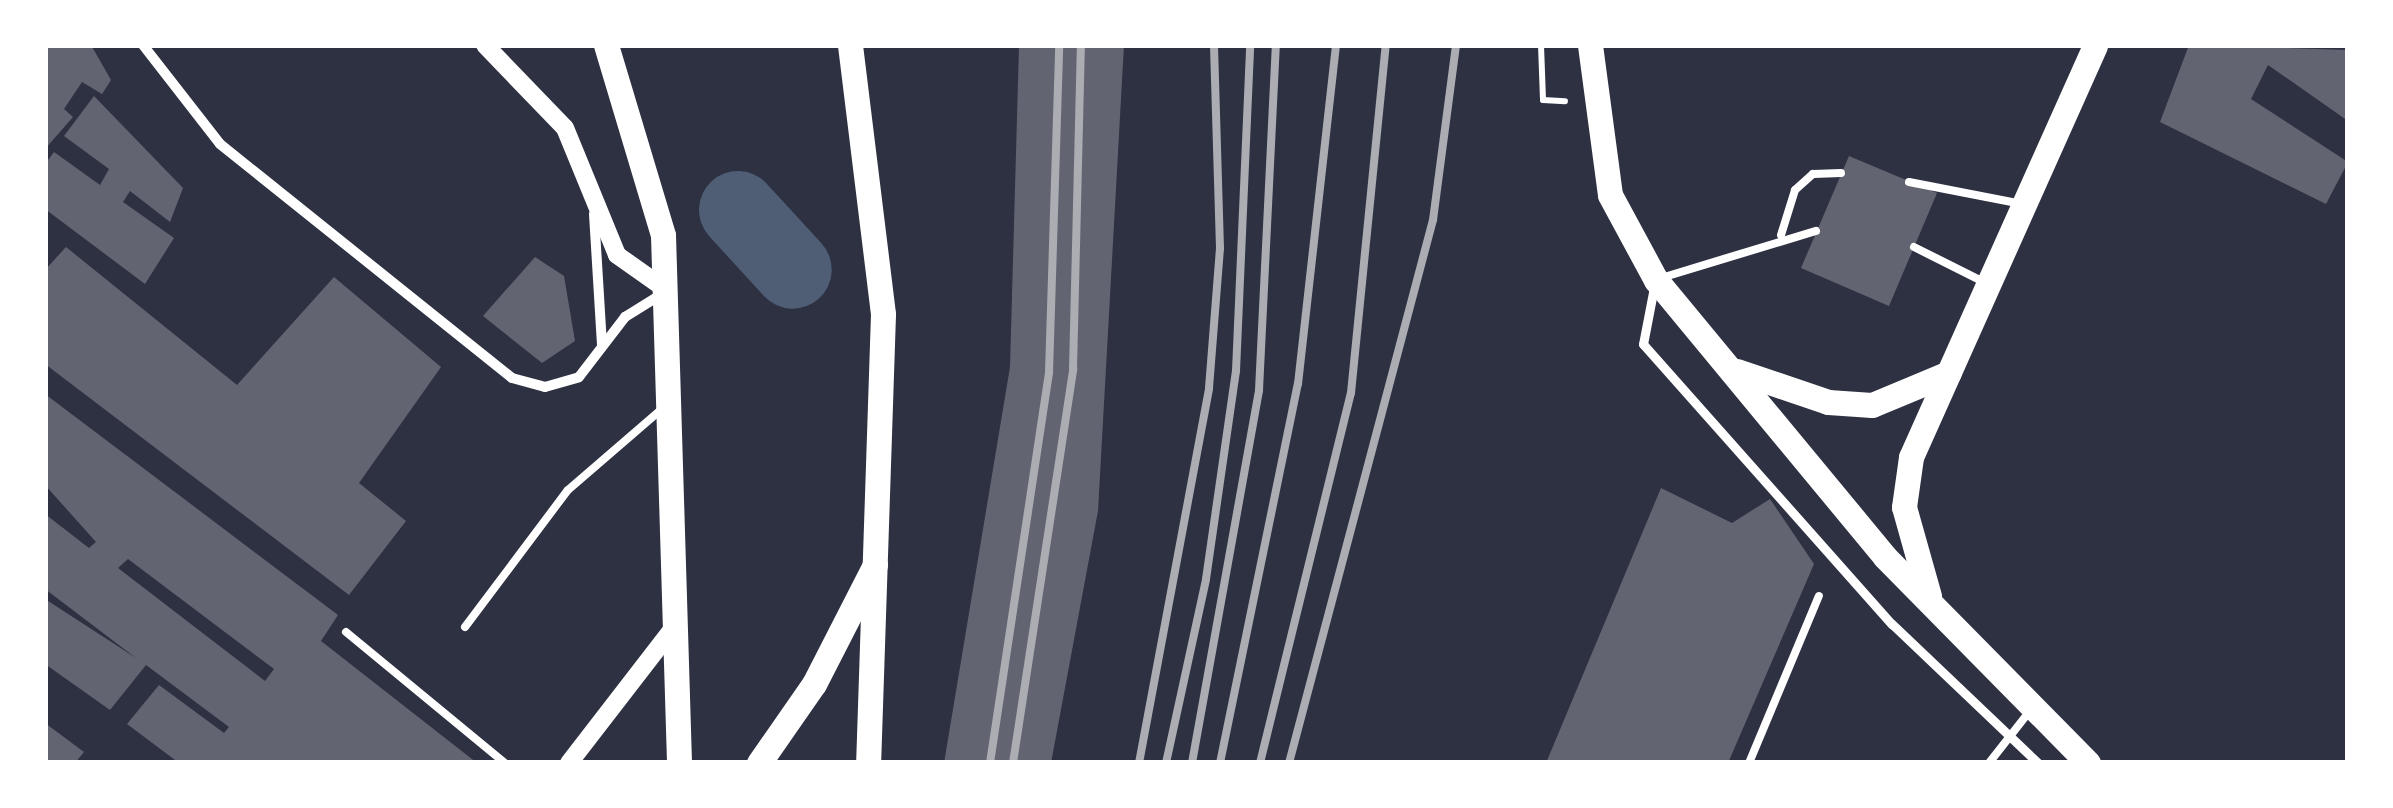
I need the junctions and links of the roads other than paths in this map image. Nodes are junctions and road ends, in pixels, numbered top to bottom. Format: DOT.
graph roads {
  1 [pos="144,45"];
  2 [pos="484,45"];
  3 [pos="606,45"];
  4 [pos="850,45"];
  5 [pos="1590,45"];
  6 [pos="2094,45"];
  7 [pos="1842,172"];
  8 [pos="1909,182"];
  9 [pos="591,193"];
  10 [pos="2020,204"];
  11 [pos="1816,231"];
  12 [pos="1781,235"];
  13 [pos="1914,247"];
  14 [pos="1656,280"];
  15 [pos="1990,285"];
  16 [pos="668,291"];
  17 [pos="601,355"];
  18 [pos="1737,371"];
  19 [pos="1949,373"];
  20 [pos="669,403"];
  21 [pos="880,554"];
  22 [pos="1819,596"];
  23 [pos="1937,614"];
  24 [pos="675,626"];
  25 [pos="465,627"];
  26 [pos="346,632"];
  27 [pos="2032,709"];
  28 [pos="2010,734"];
  29 [pos="505,763"];
  30 [pos="569,763"];
  31 [pos="679,763"];
  32 [pos="759,763"];
  33 [pos="868,763"];
  34 [pos="1749,763"];
  35 [pos="1989,763"];
  36 [pos="2038,763"];
  37 [pos="2088,763"];
  1 -- 17 [label="street"];
  2 -- 9 [label="street"];
  3 -- 16 [label="main road"];
  4 -- 21 [label="main road"];
  5 -- 14 [label="main road"];
  6 -- 10 [label="main road"];
  7 -- 12 [label="lane"];
  8 -- 10 [label="lane"];
  9 -- 16 [label="street"];
  9 -- 17 [label="street"];
  10 -- 15 [label="main road"];
  11 -- 12 [label="lane"];
  12 -- 14 [label="lane"];
  13 -- 15 [label="lane"];
  14 -- 18 [label="main road"];
  14 -- 28 [label="street"];
  15 -- 19 [label="main road"];
  16 -- 17 [label="street"];
  16 -- 20 [label="main road"];
  18 -- 19 [label="main road"];
  18 -- 23 [label="main road"];
  19 -- 23 [label="main road"];
  20 -- 24 [label="main road"];
  20 -- 25 [label="lane"];
  21 -- 32 [label="main road"];
  21 -- 33 [label="main road"];
  22 -- 34 [label="lane"];
  23 -- 27 [label="main road"];
  24 -- 30 [label="street"];
  24 -- 31 [label="main road"];
  26 -- 29 [label="lane"];
  27 -- 28 [label="lane"];
  27 -- 37 [label="main road"];
  28 -- 35 [label="lane"];
  28 -- 36 [label="street"];
}
